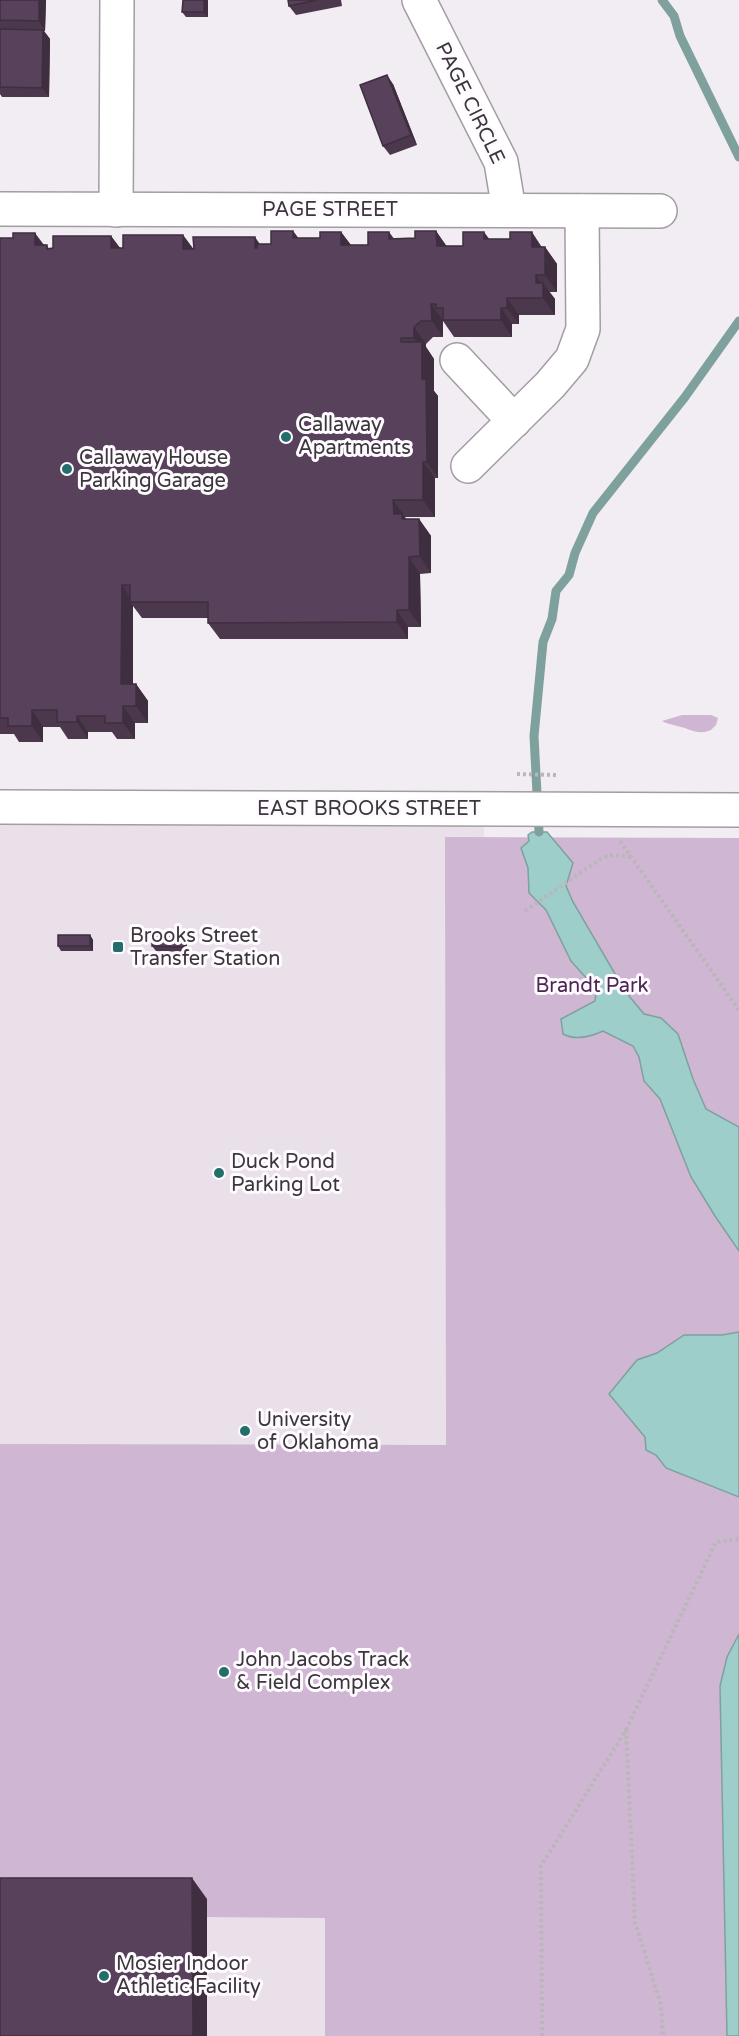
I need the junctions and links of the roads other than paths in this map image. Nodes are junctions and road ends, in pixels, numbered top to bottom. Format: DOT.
graph roads {
  1 [pos="117,0"];
  2 [pos="419,0"];
  3 [pos="0,209"];
  4 [pos="509,210"];
  5 [pos="582,211"];
  6 [pos="660,211"];
  7 [pos="95,218"];
  8 [pos="457,360"];
  9 [pos="514,421"];
  10 [pos="468,466"];
  11 [pos="0,807"];
  12 [pos="739,810"];
  1 -- 7 [label="street"];
  2 -- 4 [label="street, PAGE CIRCLE"];
  3 -- 7 [label="street, PAGE STREET"];
  4 -- 5 [label="street, PAGE STREET"];
  4 -- 7 [label="street, PAGE STREET"];
  5 -- 6 [label="street, PAGE STREET"];
  5 -- 9 [label="street"];
  8 -- 9 [label="street"];
  9 -- 10 [label="street"];
  11 -- 12 [label="street, EAST BROOKS STREET"];
}
